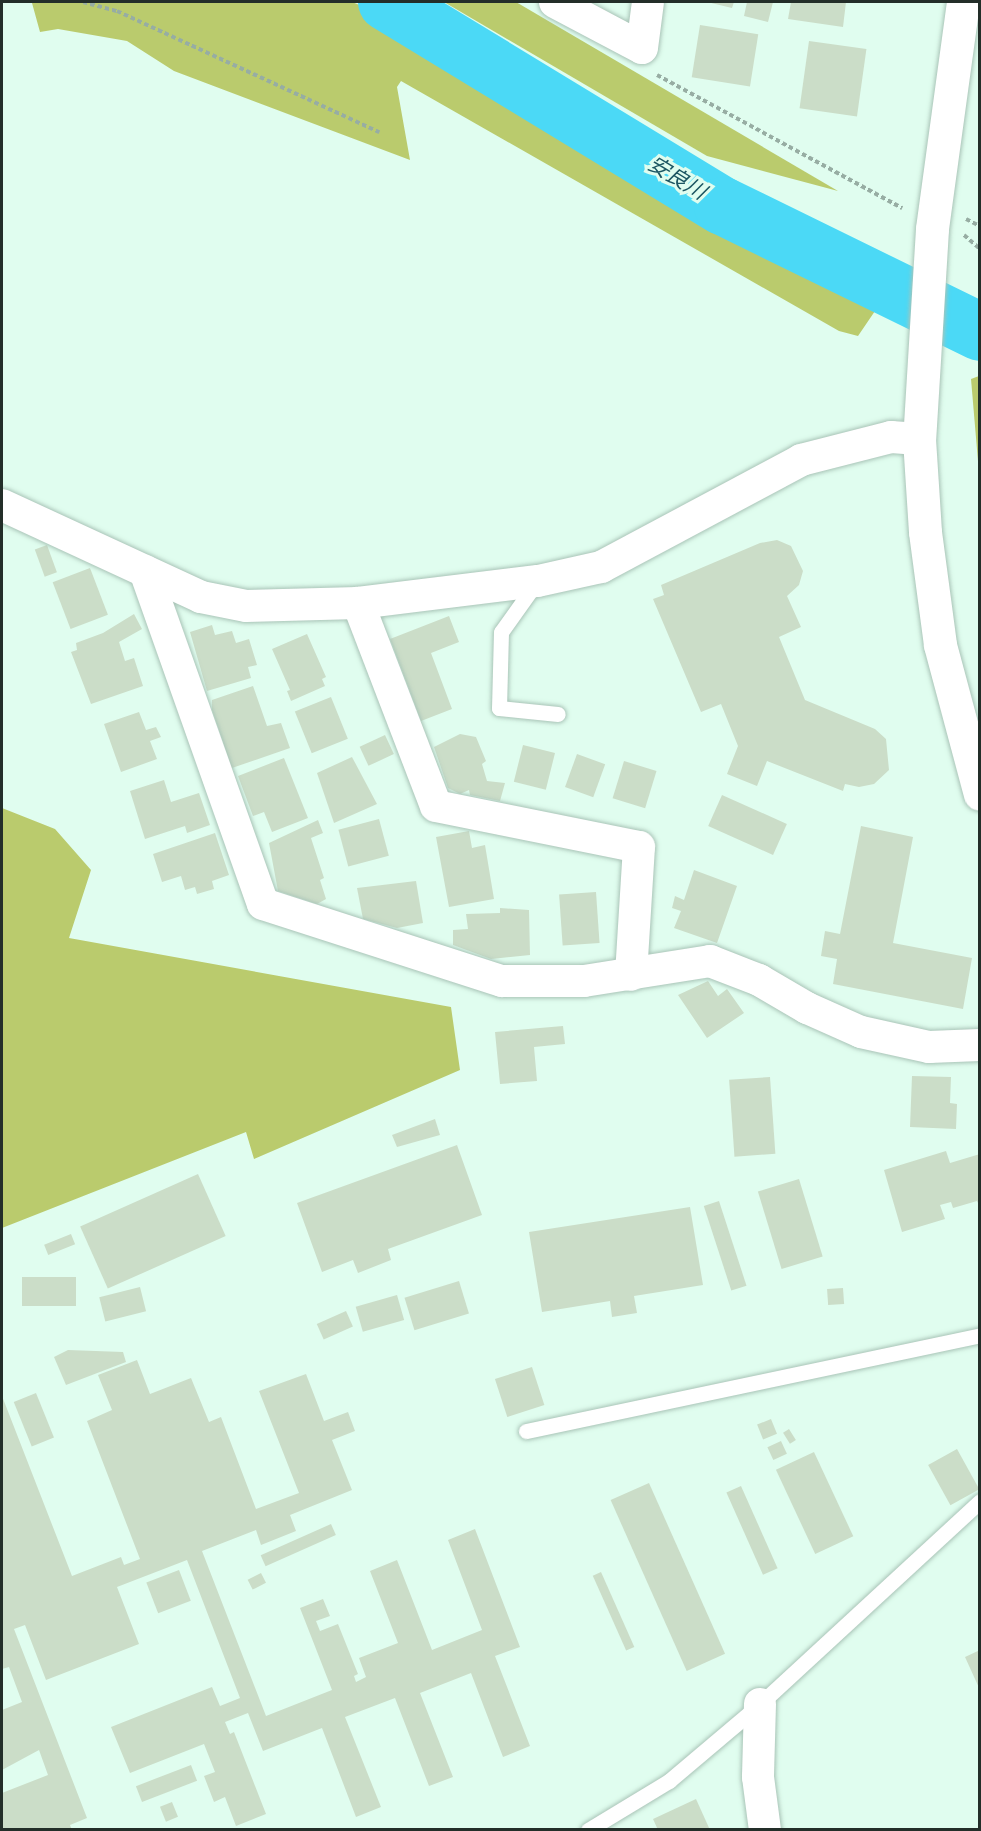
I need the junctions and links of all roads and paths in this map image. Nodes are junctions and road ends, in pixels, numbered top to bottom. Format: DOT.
graph roads {
  1 [pos="83,2"];
  2 [pos="555,2"];
  3 [pos="648,2"];
  4 [pos="963,2"];
  5 [pos="642,48"];
  6 [pos="379,132"];
  7 [pos="902,208"];
  8 [pos="919,439"];
  9 [pos="2,505"];
  10 [pos="146,571"];
  11 [pos="538,581"];
  12 [pos="358,603"];
  13 [pos="558,714"];
  14 [pos="980,794"];
  15 [pos="631,975"];
  16 [pos="980,1045"];
  17 [pos="980,1335"];
  18 [pos="526,1431"];
  19 [pos="980,1501"];
  20 [pos="760,1704"];
  21 [pos="588,1830"];
  22 [pos="765,1830"];
  1 -- 6 [label="path"];
  2 -- 5 [label="street"];
  3 -- 5 [label="street"];
  4 -- 8 [label="street"];
  5 -- 7 [label="path"];
  8 -- 11 [label="street"];
  8 -- 14 [label="street"];
  9 -- 10 [label="street"];
  10 -- 12 [label="street"];
  10 -- 15 [label="street"];
  11 -- 12 [label="street"];
  11 -- 13 [label="lane"];
  12 -- 15 [label="street"];
  15 -- 16 [label="street"];
  17 -- 18 [label="lane"];
  19 -- 20 [label="lane"];
  20 -- 21 [label="lane"];
  20 -- 22 [label="street"];
}
